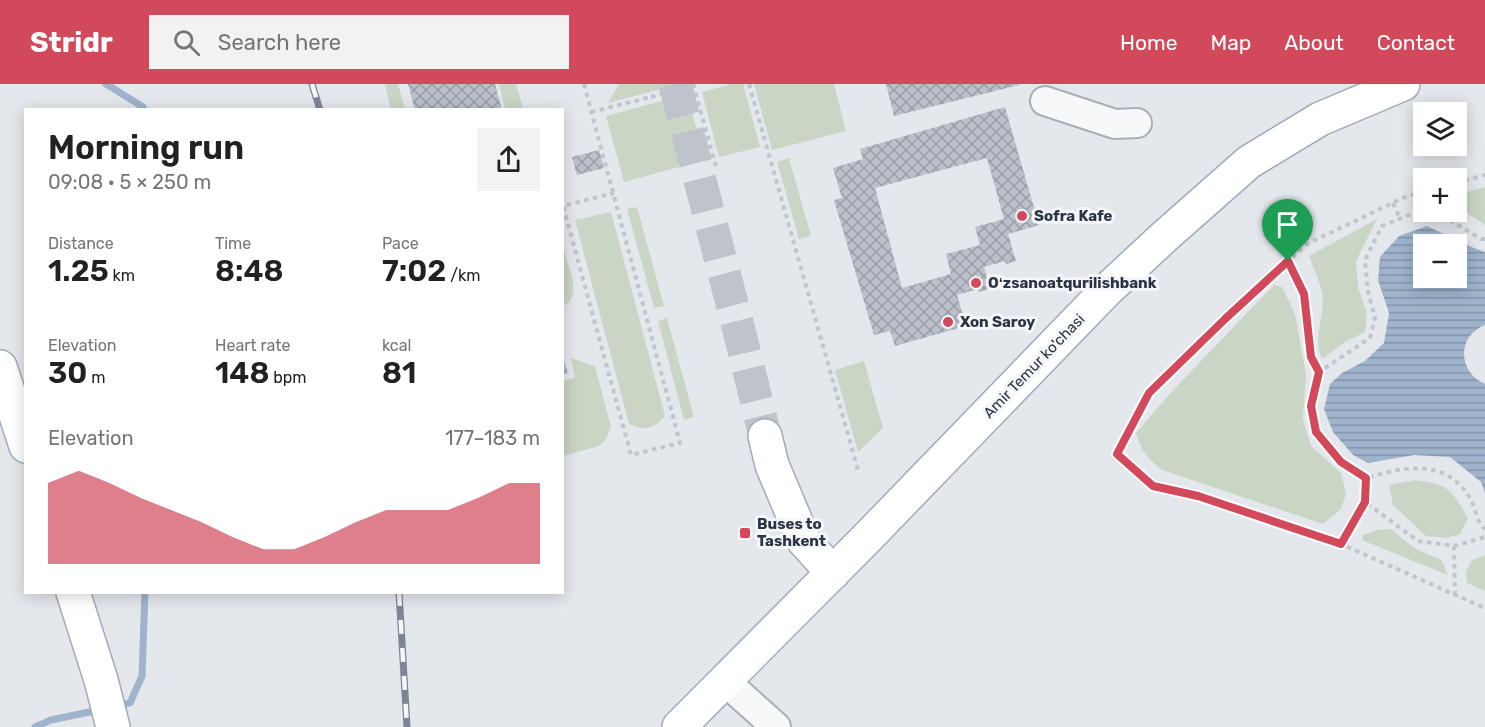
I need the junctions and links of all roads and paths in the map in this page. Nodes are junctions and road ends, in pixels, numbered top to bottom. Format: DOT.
graph roads {
  1 [pos="584,84"];
  2 [pos="699,84"];
  3 [pos="749,84"];
  4 [pos="1403,84"];
  5 [pos="693,85"];
  6 [pos="1045,101"];
  7 [pos="591,112"];
  8 [pos="1137,123"];
  9 [pos="716,167"];
  10 [pos="1485,176"];
  11 [pos="1467,180"];
  12 [pos="614,193"];
  13 [pos="1413,196"];
  14 [pos="1393,203"];
  15 [pos="564,206"];
  16 [pos="564,210"];
  17 [pos="1400,219"];
  18 [pos="1485,239"];
  19 [pos="1288,261"];
  20 [pos="0,367"];
  21 [pos="1319,372"];
  22 [pos="765,436"];
  23 [pos="24,440"];
  24 [pos="858,470"];
  25 [pos="1366,478"];
  26 [pos="1365,502"];
  27 [pos="1485,529"];
  28 [pos="1485,537"];
  29 [pos="1341,544"];
  30 [pos="1454,546"];
  31 [pos="832,573"];
  32 [pos="74,594"];
  33 [pos="1455,595"];
  34 [pos="1485,608"];
  35 [pos="725,681"];
  36 [pos="113,727"];
  37 [pos="679,727"];
  38 [pos="776,727"];
  1 -- 7 [label="path"];
  2 -- 5 [label="path"];
  3 -- 24 [label="path"];
  4 -- 31 [label="main road, Amir Temur ko'chasi"];
  5 -- 7 [label="path, bridge"];
  5 -- 9 [label="path"];
  6 -- 8 [label="lane"];
  7 -- 12 [label="path"];
  10 -- 11 [label="path"];
  12 -- 15 [label="path"];
  12 -- 16 [label="path"];
  13 -- 14 [label="path"];
  14 -- 17 [label="path"];
  14 -- 19 [label="path"];
  17 -- 18 [label="path"];
  17 -- 21 [label="path"];
  19 -- 21 [label="path"];
  19 -- 29 [label="path"];
  20 -- 23 [label="main road"];
  21 -- 25 [label="path"];
  22 -- 31 [label="main road"];
  25 -- 26 [label="path"];
  25 -- 27 [label="path"];
  26 -- 29 [label="path"];
  26 -- 30 [label="path"];
  28 -- 30 [label="path"];
  29 -- 33 [label="path"];
  30 -- 33 [label="path"];
  31 -- 35 [label="main road, Amir Temur ko'chasi"];
  32 -- 36 [label="main road"];
  33 -- 34 [label="path"];
  35 -- 37 [label="main road, Amir Temur ko'chasi"];
  35 -- 38 [label="lane"];
}
